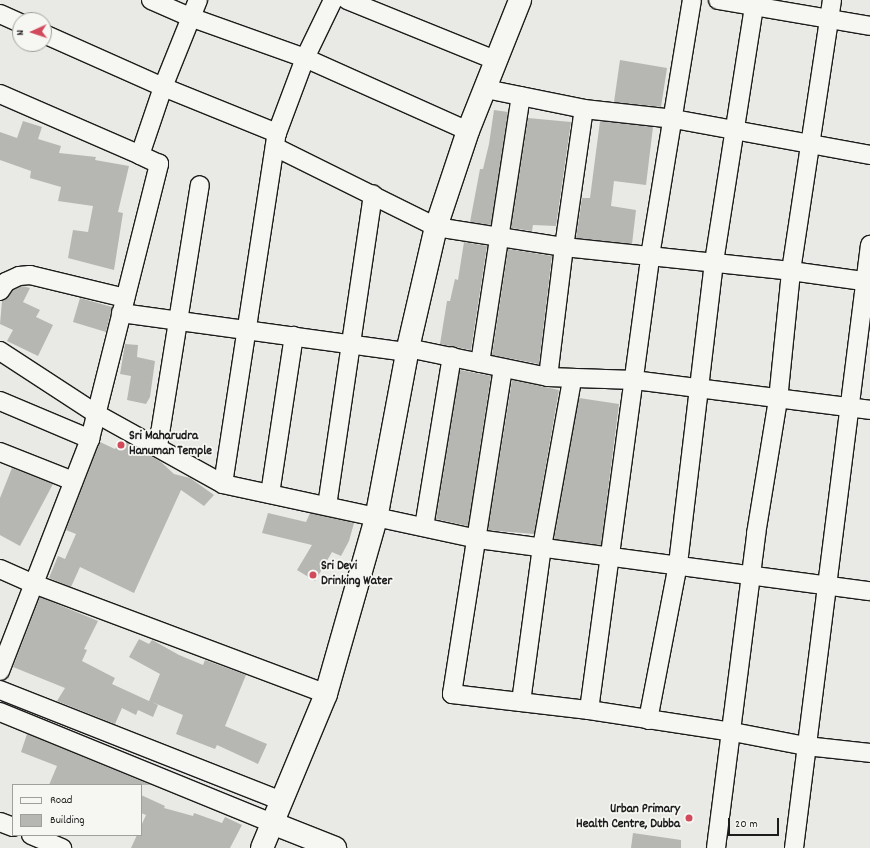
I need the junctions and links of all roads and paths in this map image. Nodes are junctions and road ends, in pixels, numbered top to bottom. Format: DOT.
graph roads {
  1 [pos="151,0"];
  2 [pos="198,0"];
  3 [pos="333,0"];
  4 [pos="347,0"];
  5 [pos="520,0"];
  6 [pos="692,0"];
  7 [pos="718,0"];
  8 [pos="832,0"];
  9 [pos="755,3"];
  10 [pos="0,14"];
  11 [pos="190,17"];
  12 [pos="12,19"];
  13 [pos="829,20"];
  14 [pos="870,26"];
  15 [pos="52,38"];
  16 [pos="305,58"];
  17 [pos="497,61"];
  18 [pos="163,87"];
  19 [pos="486,89"];
  20 [pos="521,96"];
  21 [pos="1,97"];
  22 [pos="584,109"];
  23 [pos="674,119"];
  24 [pos="734,130"];
  25 [pos="468,132"];
  26 [pos="276,140"];
  27 [pos="809,144"];
  28 [pos="140,155"];
  29 [pos="870,155"];
  30 [pos="200,185"];
  31 [pos="374,194"];
  32 [pos="436,227"];
  33 [pos="500,238"];
  34 [pos="870,245"];
  35 [pos="564,247"];
  36 [pos="650,256"];
  37 [pos="714,262"];
  38 [pos="791,271"];
  39 [pos="867,282"];
  40 [pos="0,291"];
  41 [pos="123,305"];
  42 [pos="177,321"];
  43 [pos="246,330"];
  44 [pos="294,336"];
  45 [pos="352,344"];
  46 [pos="407,350"];
  47 [pos="0,351"];
  48 [pos="452,356"];
  49 [pos="480,363"];
  50 [pos="503,368"];
  51 [pos="548,377"];
  52 [pos="572,380"];
  53 [pos="634,380"];
  54 [pos="698,390"];
  55 [pos="778,400"];
  56 [pos="0,401"];
  57 [pos="849,407"];
  58 [pos="870,410"];
  59 [pos="95,413"];
  60 [pos="90,439"];
  61 [pos="158,446"];
  62 [pos="0,452"];
  63 [pos="73,482"];
  64 [pos="223,484"];
  65 [pos="270,494"];
  66 [pos="327,506"];
  67 [pos="376,519"];
  68 [pos="424,527"];
  69 [pos="478,539"];
  70 [pos="542,547"];
  71 [pos="612,557"];
  72 [pos="678,564"];
  73 [pos="0,569"];
  74 [pos="752,574"];
  75 [pos="829,583"];
  76 [pos="34,584"];
  77 [pos="870,591"];
  78 [pos="0,672"];
  79 [pos="0,690"];
  80 [pos="326,694"];
  81 [pos="521,702"];
  82 [pos="589,710"];
  83 [pos="0,712"];
  84 [pos="648,720"];
  85 [pos="732,732"];
  86 [pos="806,746"];
  87 [pos="870,753"];
  88 [pos="282,801"];
  89 [pos="0,822"];
  90 [pos="272,823"];
  91 [pos="12,827"];
  92 [pos="33,836"];
  93 [pos="62,848"];
  94 [pos="262,848"];
  95 [pos="335,848"];
  96 [pos="716,848"];
  97 [pos="794,848"];
  1 -- 11 [label="street"];
  2 -- 11 [label="street"];
  3 -- 16 [label="street"];
  4 -- 17 [label="street"];
  5 -- 17 [label="main road"];
  6 -- 23 [label="street"];
  7 -- 9 [label="street"];
  8 -- 13 [label="street"];
  9 -- 13 [label="street"];
  9 -- 24 [label="street"];
  10 -- 12 [label="street"];
  11 -- 16 [label="street"];
  11 -- 18 [label="street"];
  13 -- 14 [label="street"];
  13 -- 27 [label="street"];
  15 -- 18 [label="street"];
  16 -- 25 [label="street"];
  16 -- 26 [label="street"];
  17 -- 19 [label="main road"];
  18 -- 26 [label="street"];
  18 -- 28 [label="street"];
  19 -- 20 [label="street"];
  19 -- 25 [label="main road"];
  20 -- 22 [label="street"];
  20 -- 33 [label="street"];
  21 -- 28 [label="street"];
  22 -- 23 [label="street"];
  22 -- 35 [label="street"];
  23 -- 24 [label="street"];
  23 -- 36 [label="street"];
  24 -- 27 [label="street"];
  24 -- 37 [label="street"];
  25 -- 32 [label="main road"];
  26 -- 31 [label="street"];
  26 -- 43 [label="street"];
  27 -- 29 [label="street"];
  27 -- 38 [label="street"];
  28 -- 41 [label="street"];
  30 -- 42 [label="street"];
  31 -- 32 [label="street"];
  31 -- 45 [label="street"];
  32 -- 33 [label="street"];
  32 -- 46 [label="main road"];
  33 -- 35 [label="street"];
  33 -- 49 [label="street"];
  34 -- 39 [label="street"];
  35 -- 36 [label="street"];
  35 -- 51 [label="street"];
  36 -- 37 [label="street"];
  36 -- 53 [label="street"];
  37 -- 38 [label="street"];
  37 -- 54 [label="street"];
  38 -- 39 [label="street"];
  38 -- 55 [label="street"];
  39 -- 57 [label="street"];
  40 -- 41 [label="street"];
  41 -- 42 [label="street"];
  41 -- 59 [label="street"];
  42 -- 43 [label="street"];
  42 -- 61 [label="street"];
  43 -- 44 [label="street"];
  43 -- 64 [label="street"];
  44 -- 45 [label="street"];
  44 -- 65 [label="street"];
  45 -- 46 [label="street"];
  45 -- 66 [label="street"];
  46 -- 48 [label="street"];
  46 -- 67 [label="main road"];
  47 -- 59 [label="street"];
  48 -- 49 [label="street"];
  48 -- 68 [label="street"];
  49 -- 50 [label="street"];
  50 -- 51 [label="street"];
  50 -- 69 [label="street"];
  51 -- 52 [label="street"];
  52 -- 53 [label="street"];
  52 -- 70 [label="street"];
  53 -- 54 [label="street"];
  53 -- 71 [label="street"];
  54 -- 55 [label="street"];
  54 -- 72 [label="street"];
  55 -- 57 [label="street"];
  55 -- 74 [label="street"];
  56 -- 60 [label="street"];
  57 -- 58 [label="street"];
  57 -- 75 [label="street"];
  59 -- 60 [label="street"];
  59 -- 61 [label="street"];
  60 -- 63 [label="street"];
  61 -- 64 [label="street"];
  62 -- 63 [label="street"];
  63 -- 76 [label="street"];
  64 -- 65 [label="street"];
  65 -- 66 [label="street"];
  66 -- 67 [label="street"];
  67 -- 68 [label="street"];
  67 -- 80 [label="main road"];
  68 -- 69 [label="street"];
  69 -- 70 [label="street"];
  69 -- 81 [label="street"];
  70 -- 71 [label="street"];
  70 -- 81 [label="street"];
  71 -- 72 [label="street"];
  71 -- 82 [label="street"];
  72 -- 74 [label="street"];
  72 -- 84 [label="street"];
  73 -- 76 [label="street"];
  74 -- 75 [label="street"];
  74 -- 85 [label="street"];
  75 -- 77 [label="street"];
  75 -- 86 [label="street"];
  76 -- 78 [label="street"];
  76 -- 80 [label="street"];
  79 -- 88 [label="street"];
  80 -- 88 [label="main road"];
  81 -- 82 [label="street"];
  82 -- 84 [label="street"];
  83 -- 90 [label="street"];
  84 -- 85 [label="street"];
  85 -- 86 [label="street"];
  85 -- 96 [label="street"];
  86 -- 87 [label="street"];
  86 -- 97 [label="street"];
  88 -- 90 [label="main road"];
  89 -- 91 [label="street"];
  90 -- 94 [label="main road"];
  90 -- 95 [label="main road"];
  92 -- 93 [label="street"];
}
